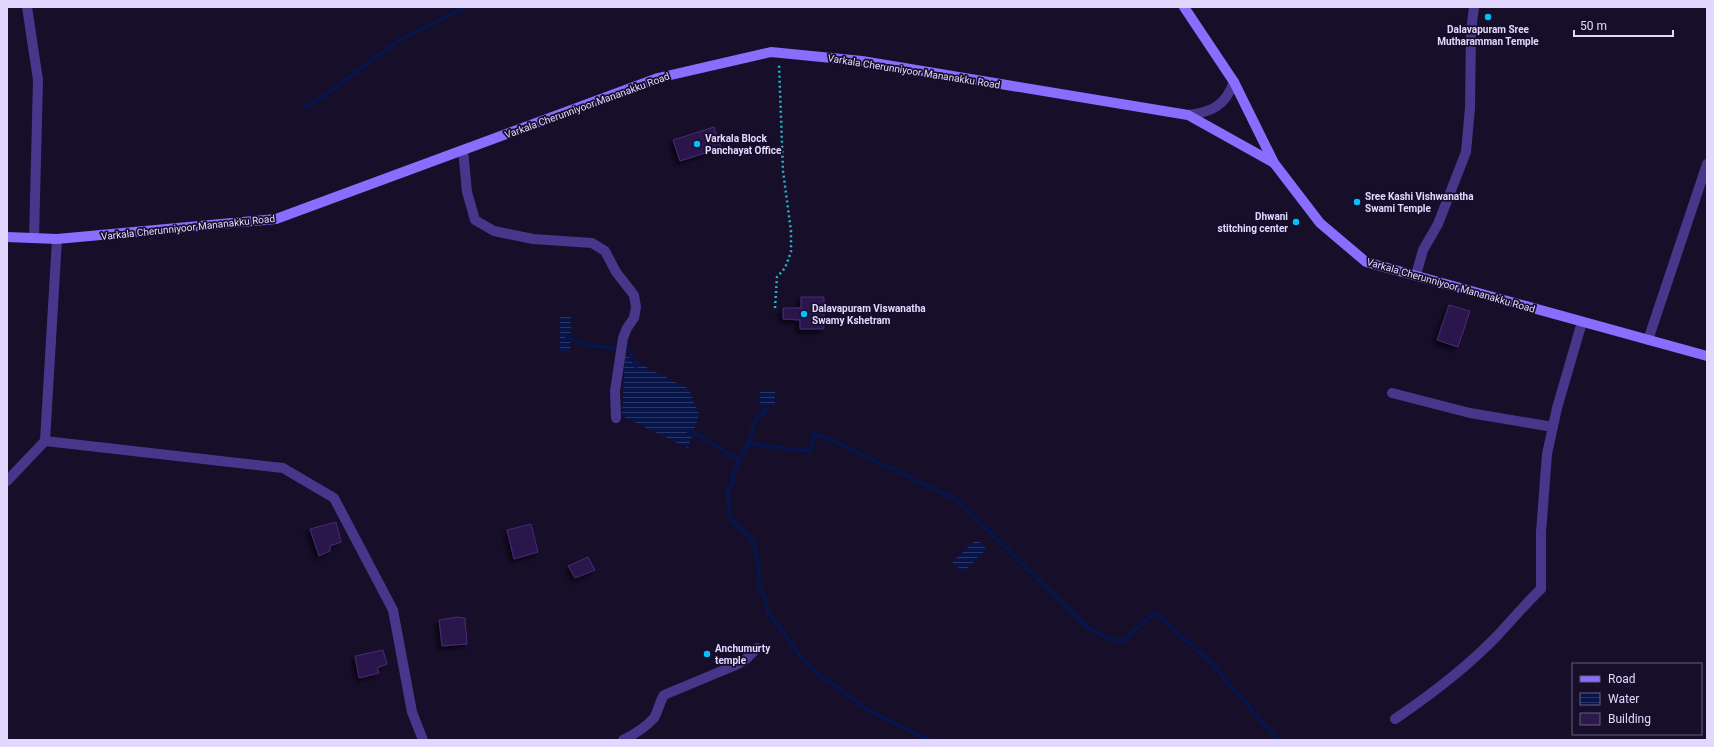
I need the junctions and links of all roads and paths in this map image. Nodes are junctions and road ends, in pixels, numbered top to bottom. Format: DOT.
graph roads {
  1 [pos="26,7"];
  2 [pos="1184,7"];
  3 [pos="1474,7"];
  4 [pos="779,53"];
  5 [pos="1234,82"];
  6 [pos="1188,115"];
  7 [pos="463,150"];
  8 [pos="1274,163"];
  9 [pos="1707,164"];
  10 [pos="7,237"];
  11 [pos="34,238"];
  12 [pos="56,239"];
  13 [pos="1416,275"];
  14 [pos="775,308"];
  15 [pos="1582,322"];
  16 [pos="1648,340"];
  17 [pos="1707,356"];
  18 [pos="1392,393"];
  19 [pos="616,418"];
  20 [pos="1553,428"];
  21 [pos="45,441"];
  22 [pos="7,481"];
  23 [pos="757,648"];
  24 [pos="1395,719"];
  25 [pos="423,740"];
  26 [pos="623,740"];
  1 -- 11 [label="street"];
  2 -- 5 [label="main road"];
  3 -- 13 [label="street"];
  4 -- 6 [label="main road, Varkala Cherunniyoor Mananakku Road"];
  4 -- 7 [label="main road, Varkala Cherunniyoor Mananakku Road"];
  4 -- 14 [label="path"];
  5 -- 6 [label="street"];
  5 -- 8 [label="main road"];
  6 -- 8 [label="main road, Varkala Cherunniyoor Mananakku Road"];
  7 -- 12 [label="main road, Varkala Cherunniyoor Mananakku Road"];
  7 -- 19 [label="street"];
  8 -- 13 [label="main road, Varkala Cherunniyoor Mananakku Road"];
  9 -- 16 [label="street"];
  10 -- 11 [label="main road, Varkala Cherunniyoor Mananakku Road"];
  11 -- 12 [label="main road, Varkala Cherunniyoor Mananakku Road"];
  12 -- 21 [label="street"];
  13 -- 15 [label="main road, Varkala Cherunniyoor Mananakku Road"];
  15 -- 16 [label="main road, Varkala Cherunniyoor Mananakku Road"];
  15 -- 20 [label="street"];
  16 -- 17 [label="main road, Varkala Cherunniyoor Mananakku Road"];
  18 -- 20 [label="street"];
  20 -- 24 [label="street"];
  21 -- 22 [label="street"];
  21 -- 25 [label="street"];
  23 -- 26 [label="street"];
}
